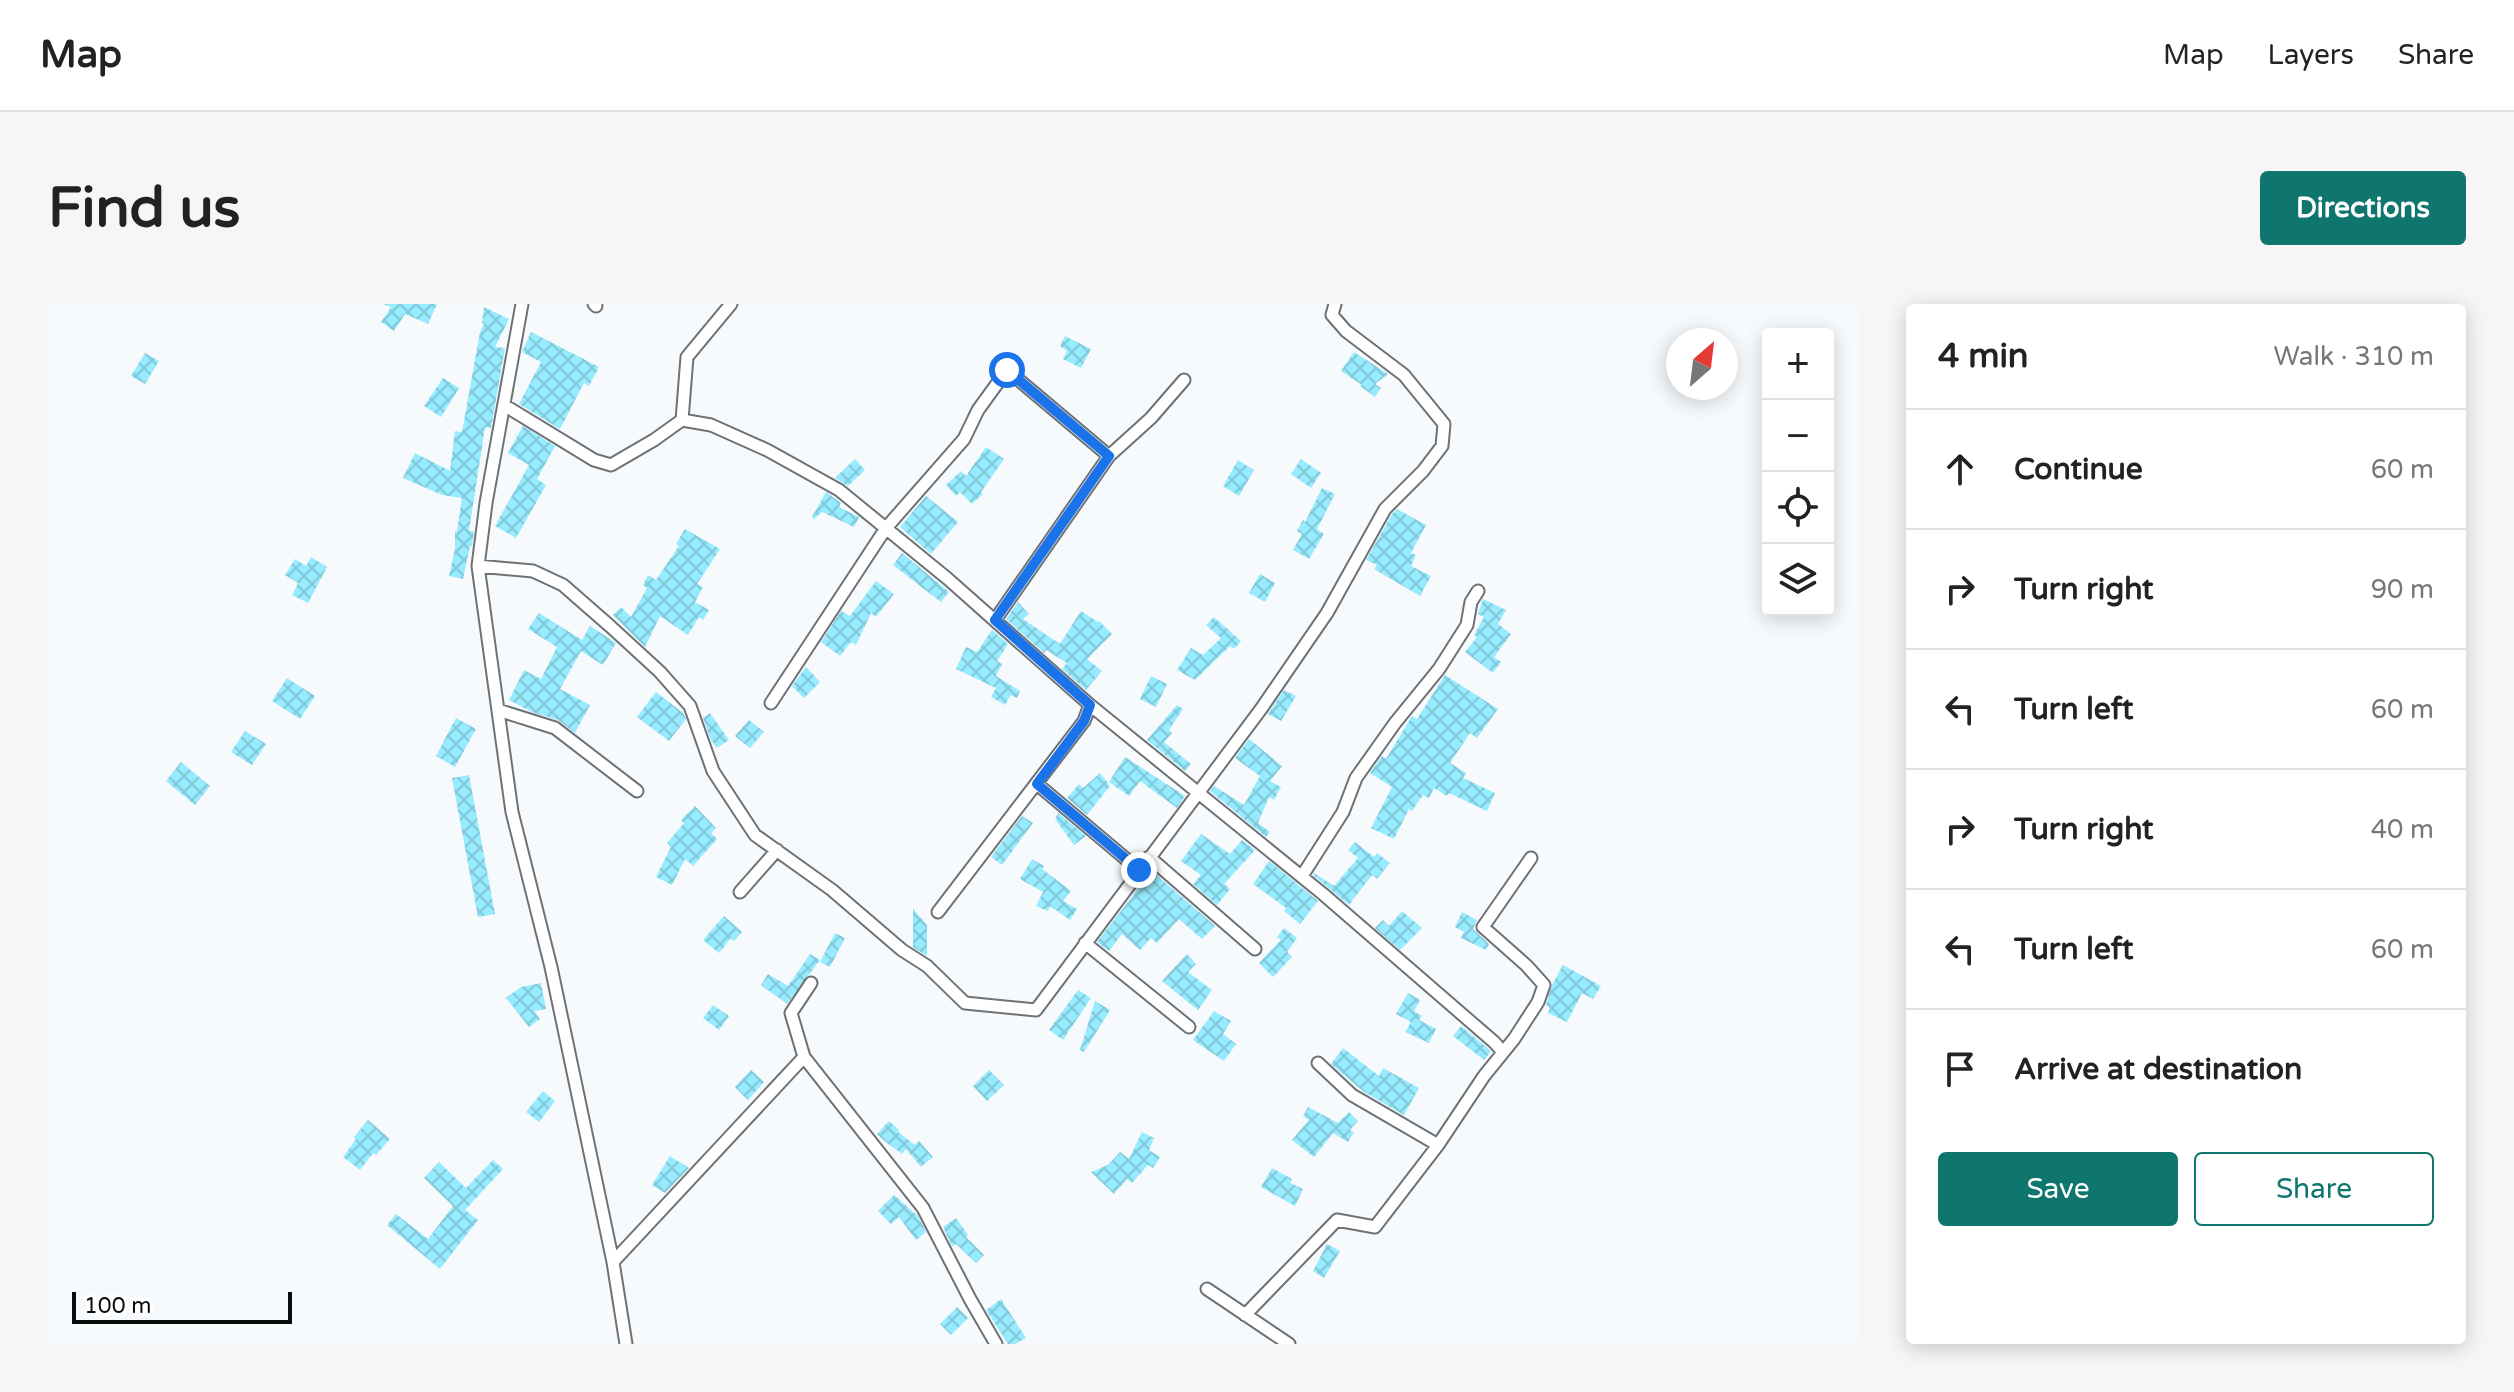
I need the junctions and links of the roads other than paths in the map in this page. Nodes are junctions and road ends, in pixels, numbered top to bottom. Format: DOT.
graph roads {
  1 [pos="522,304"];
  2 [pos="731,304"];
  3 [pos="1335,304"];
  4 [pos="1184,380"];
  5 [pos="504,405"];
  6 [pos="682,420"];
  7 [pos="1109,456"];
  8 [pos="886,528"];
  9 [pos="478,566"];
  10 [pos="1478,591"];
  11 [pos="995,620"];
  12 [pos="771,703"];
  13 [pos="1090,705"];
  14 [pos="498,710"];
  15 [pos="1037,784"];
  16 [pos="637,791"];
  17 [pos="1197,792"];
  18 [pos="777,850"];
  19 [pos="1149,857"];
  20 [pos="1531,858"];
  21 [pos="1139,870"];
  22 [pos="1302,876"];
  23 [pos="740,892"];
  24 [pos="938,912"];
  25 [pos="1085,943"];
  26 [pos="1255,949"];
  27 [pos="811,983"];
  28 [pos="1189,1027"];
  29 [pos="1503,1052"];
  30 [pos="804,1057"];
  31 [pos="1318,1063"];
  32 [pos="1438,1145"];
  33 [pos="613,1262"];
  34 [pos="1207,1289"];
  35 [pos="1245,1315"];
  36 [pos="626,1344"];
  37 [pos="996,1344"];
  38 [pos="1289,1344"];
  1 -- 5 [label="street"];
  2 -- 6 [label="street"];
  3 -- 17 [label="street"];
  4 -- 7 [label="street"];
  5 -- 6 [label="street"];
  5 -- 9 [label="street"];
  6 -- 8 [label="street"];
  7 -- 8 [label="street"];
  7 -- 11 [label="street"];
  8 -- 11 [label="street"];
  8 -- 12 [label="street"];
  9 -- 14 [label="street"];
  9 -- 18 [label="street"];
  10 -- 22 [label="street"];
  11 -- 13 [label="street"];
  13 -- 15 [label="street"];
  13 -- 17 [label="street"];
  14 -- 16 [label="street"];
  14 -- 33 [label="street"];
  15 -- 21 [label="street"];
  15 -- 24 [label="street"];
  17 -- 19 [label="street"];
  17 -- 22 [label="street"];
  18 -- 23 [label="street"];
  18 -- 25 [label="street"];
  19 -- 21 [label="street"];
  19 -- 26 [label="street"];
  20 -- 29 [label="street"];
  21 -- 25 [label="street"];
  22 -- 29 [label="street"];
  25 -- 28 [label="street"];
  27 -- 30 [label="street"];
  29 -- 32 [label="street"];
  30 -- 33 [label="street"];
  30 -- 37 [label="street"];
  31 -- 32 [label="street"];
  32 -- 35 [label="street"];
  33 -- 36 [label="street"];
  34 -- 35 [label="street"];
  35 -- 38 [label="street"];
}
